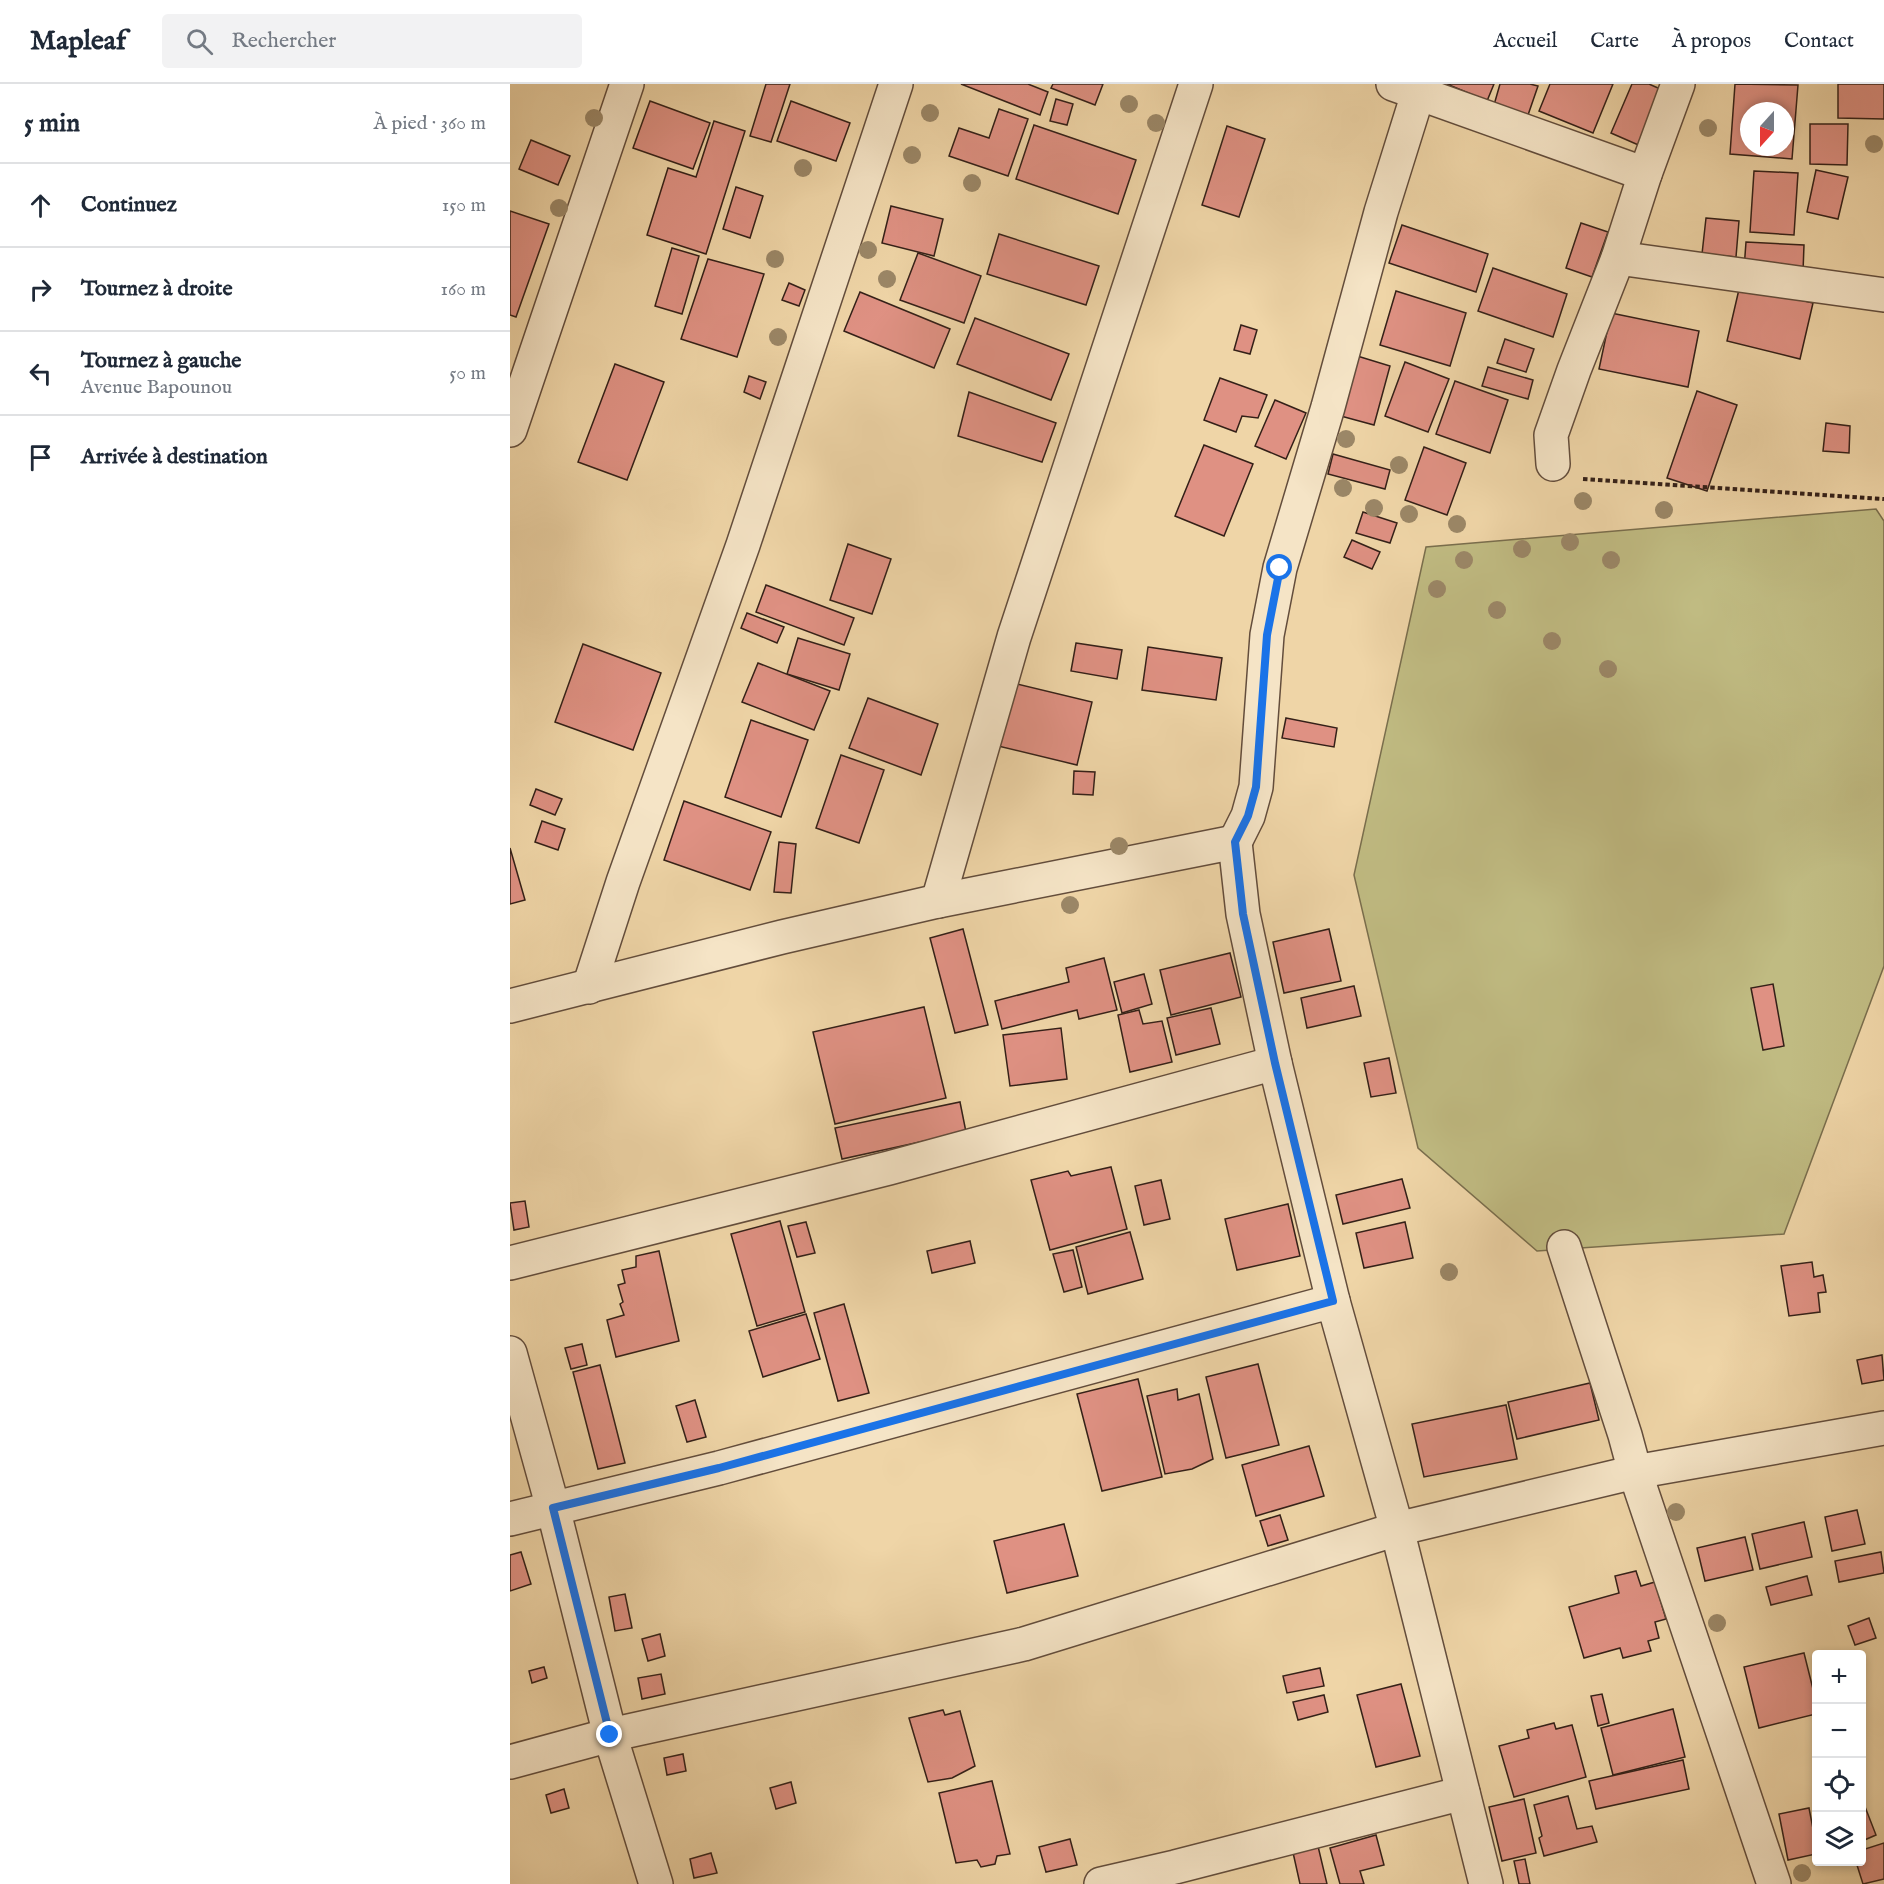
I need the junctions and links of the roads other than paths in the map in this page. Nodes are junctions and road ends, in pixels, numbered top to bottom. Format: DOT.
graph roads {
  1 [pos="627,84"];
  2 [pos="896,84"];
  3 [pos="1196,84"];
  4 [pos="1678,84"];
  5 [pos="1410,87"];
  6 [pos="1645,174"];
  7 [pos="1618,258"];
  8 [pos="1884,295"];
  9 [pos="510,430"];
  10 [pos="1553,464"];
  11 [pos="1235,842"];
  12 [pos="938,901"];
  13 [pos="589,987"];
  14 [pos="510,1006"];
  15 [pos="1275,1063"];
  16 [pos="1564,1247"];
  17 [pos="510,1263"];
  18 [pos="1333,1301"];
  19 [pos="510,1353"];
  20 [pos="1884,1428"];
  21 [pos="1635,1472"];
  22 [pos="553,1508"];
  23 [pos="510,1519"];
  24 [pos="1397,1529"];
  25 [pos="610,1735"];
  26 [pos="510,1762"];
  27 [pos="1463,1793"];
  28 [pos="656,1884"];
  29 [pos="1101,1884"];
  30 [pos="1486,1884"];
  31 [pos="1774,1884"];
  1 -- 9 [label="street"];
  2 -- 13 [label="street"];
  3 -- 12 [label="street"];
  4 -- 6 [label="street"];
  5 -- 6 [label="street"];
  5 -- 11 [label="street"];
  6 -- 7 [label="street"];
  7 -- 8 [label="street"];
  7 -- 10 [label="street"];
  11 -- 12 [label="street"];
  11 -- 15 [label="street"];
  12 -- 13 [label="street"];
  13 -- 14 [label="street"];
  15 -- 17 [label="street"];
  15 -- 18 [label="street"];
  16 -- 21 [label="street"];
  18 -- 22 [label="street"];
  18 -- 24 [label="street"];
  19 -- 22 [label="street"];
  20 -- 21 [label="street"];
  21 -- 24 [label="street"];
  21 -- 31 [label="street"];
  22 -- 23 [label="street"];
  22 -- 25 [label="street"];
  24 -- 25 [label="street"];
  24 -- 27 [label="street"];
  25 -- 26 [label="street"];
  25 -- 28 [label="street"];
  27 -- 29 [label="street"];
  27 -- 30 [label="street"];
}
